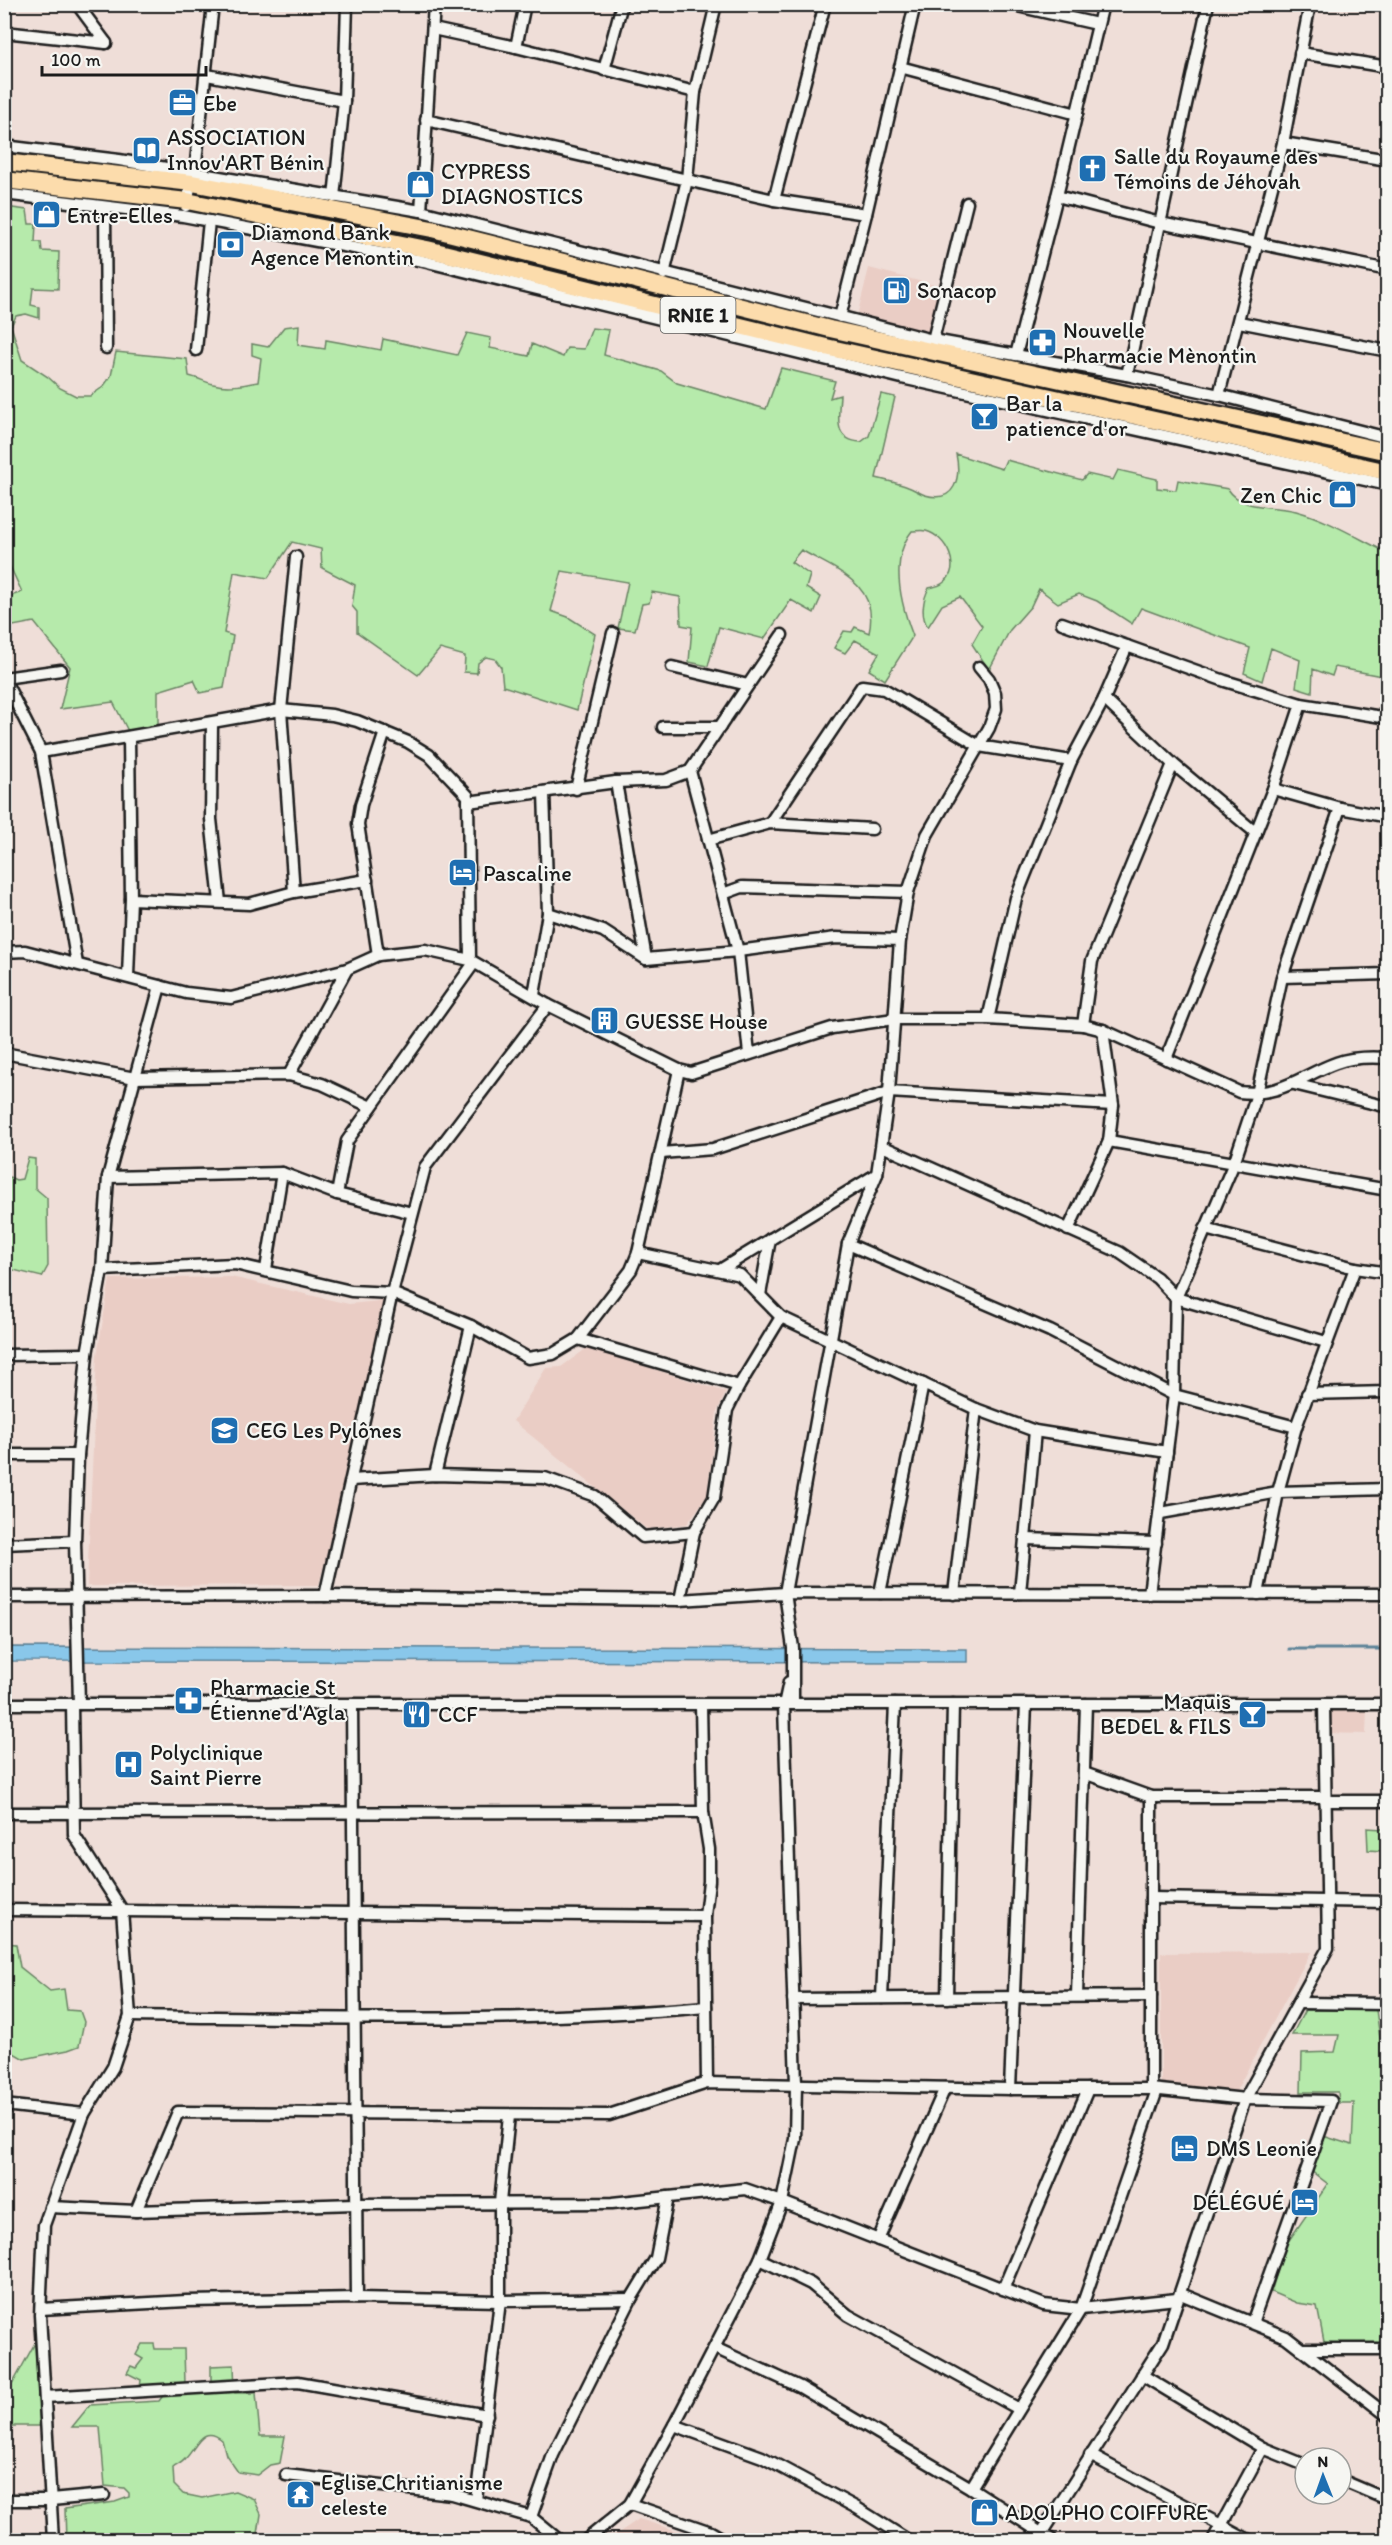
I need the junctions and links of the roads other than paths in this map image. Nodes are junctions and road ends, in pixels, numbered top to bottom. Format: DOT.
graph roads {
  1 [pos="77,4"];
  2 [pos="347,4"];
  3 [pos="434,4"];
  4 [pos="525,4"];
  5 [pos="622,4"];
  6 [pos="716,4"];
  7 [pos="825,4"];
  8 [pos="915,4"];
  9 [pos="1102,4"];
  10 [pos="1208,4"];
  11 [pos="1310,4"];
  12 [pos="213,5"];
  13 [pos="1011,5"];
  14 [pos="1097,24"];
  15 [pos="433,29"];
  16 [pos="4,32"];
  17 [pos="516,47"];
  18 [pos="1300,54"];
  19 [pos="900,67"];
  20 [pos="1388,67"];
  21 [pos="604,70"];
  22 [pos="207,75"];
  23 [pos="694,92"];
  24 [pos="344,101"];
  25 [pos="1077,114"];
  26 [pos="426,120"];
  27 [pos="1283,143"];
  28 [pos="4,146"];
  29 [pos="1388,160"];
  30 [pos="4,162"];
  31 [pos="193,178"];
  32 [pos="4,180"];
  33 [pos="687,180"];
  34 [pos="4,194"];
  35 [pos="1058,196"];
  36 [pos="334,197"];
  37 [pos="774,200"];
  38 [pos="966,203"];
  39 [pos="105,207"];
  40 [pos="185,209"];
  41 [pos="421,211"];
  42 [pos="866,214"];
  43 [pos="209,221"];
  44 [pos="1160,223"];
  45 [pos="1258,243"];
  46 [pos="1388,270"];
  47 [pos="664,274"];
  48 [pos="840,317"];
  49 [pos="1239,322"];
  50 [pos="933,340"];
  51 [pos="106,348"];
  52 [pos="196,350"];
  53 [pos="1388,351"];
  54 [pos="1016,355"];
  55 [pos="1127,375"];
  56 [pos="1219,395"];
  57 [pos="1388,438"];
  58 [pos="1388,452"];
  59 [pos="1388,472"];
  60 [pos="1388,485"];
  61 [pos="296,557"];
  62 [pos="1062,623"];
  63 [pos="613,633"];
  64 [pos="782,635"];
  65 [pos="1127,646"];
  66 [pos="672,667"];
  67 [pos="979,667"];
  68 [pos="61,670"];
  69 [pos="4,679"];
  70 [pos="748,685"];
  71 [pos="1104,699"];
  72 [pos="1301,704"];
  73 [pos="281,710"];
  74 [pos="1388,718"];
  75 [pos="212,723"];
  76 [pos="663,727"];
  77 [pos="720,727"];
  78 [pos="385,732"];
  79 [pos="129,738"];
  80 [pos="979,746"];
  81 [pos="41,752"];
  82 [pos="1071,761"];
  83 [pos="1173,764"];
  84 [pos="690,771"];
  85 [pos="616,782"];
  86 [pos="576,789"];
  87 [pos="1273,789"];
  88 [pos="544,792"];
  89 [pos="468,802"];
  90 [pos="1340,808"];
  91 [pos="1388,817"];
  92 [pos="770,823"];
  93 [pos="872,829"];
  94 [pos="1256,833"];
  95 [pos="708,840"];
  96 [pos="367,880"];
  97 [pos="294,892"];
  98 [pos="908,892"];
  99 [pos="723,894"];
  100 [pos="131,899"];
  101 [pos="220,902"];
  102 [pos="548,913"];
  103 [pos="900,940"];
  104 [pos="738,951"];
  105 [pos="4,952"];
  106 [pos="378,955"];
  107 [pos="646,959"];
  108 [pos="472,962"];
  109 [pos="1388,962"];
  110 [pos="77,964"];
  111 [pos="347,969"];
  112 [pos="1387,974"];
  113 [pos="128,976"];
  114 [pos="1282,977"];
  115 [pos="160,986"];
  116 [pos="534,995"];
  117 [pos="548,1005"];
  118 [pos="894,1018"];
  119 [pos="988,1019"];
  120 [pos="1083,1025"];
  121 [pos="1102,1030"];
  122 [pos="4,1053"];
  123 [pos="749,1054"];
  124 [pos="1388,1058"];
  125 [pos="1166,1059"];
  126 [pos="679,1070"];
  127 [pos="289,1075"];
  128 [pos="135,1078"];
  129 [pos="1294,1084"];
  130 [pos="889,1092"];
  131 [pos="1257,1094"];
  132 [pos="1113,1105"];
  133 [pos="370,1107"];
  134 [pos="1388,1107"];
  135 [pos="1109,1141"];
  136 [pos="882,1146"];
  137 [pos="661,1153"];
  138 [pos="1234,1163"];
  139 [pos="282,1173"];
  140 [pos="877,1174"];
  141 [pos="108,1177"];
  142 [pos="1388,1190"];
  143 [pos="338,1194"];
  144 [pos="412,1213"];
  145 [pos="1205,1229"];
  146 [pos="1068,1230"];
  147 [pos="770,1239"];
  148 [pos="848,1244"];
  149 [pos="638,1253"];
  150 [pos="1355,1268"];
  151 [pos="266,1269"];
  152 [pos="102,1270"];
  153 [pos="720,1270"];
  154 [pos="1388,1273"];
  155 [pos="392,1293"];
  156 [pos="760,1295"];
  157 [pos="1176,1298"];
  158 [pos="781,1317"];
  159 [pos="471,1326"];
  160 [pos="578,1339"];
  161 [pos="829,1342"];
  162 [pos="1326,1342"];
  163 [pos="87,1354"];
  164 [pos="4,1355"];
  165 [pos="923,1384"];
  166 [pos="739,1386"];
  167 [pos="1388,1392"];
  168 [pos="1307,1394"];
  169 [pos="1174,1395"];
  170 [pos="976,1409"];
  171 [pos="1296,1427"];
  172 [pos="1035,1431"];
  173 [pos="1167,1452"];
  174 [pos="4,1455"];
  175 [pos="78,1455"];
  176 [pos="435,1475"];
  177 [pos="351,1480"];
  178 [pos="1388,1489"];
  179 [pos="1278,1492"];
  180 [pos="1161,1513"];
  181 [pos="694,1532"];
  182 [pos="1025,1539"];
  183 [pos="75,1541"];
  184 [pos="1156,1543"];
  185 [pos="4,1544"];
  186 [pos="785,1593"];
  187 [pos="880,1593"];
  188 [pos="1020,1593"];
  189 [pos="954,1594"];
  190 [pos="1149,1594"];
  191 [pos="1258,1594"];
  192 [pos="1388,1594"];
  193 [pos="75,1596"];
  194 [pos="325,1596"];
  195 [pos="4,1598"];
  196 [pos="680,1600"];
  197 [pos="4,1704"];
  198 [pos="76,1704"];
  199 [pos="352,1704"];
  200 [pos="701,1704"];
  201 [pos="789,1704"];
  202 [pos="895,1704"];
  203 [pos="952,1704"];
  204 [pos="1026,1704"];
  205 [pos="1086,1704"];
  206 [pos="1324,1704"];
  207 [pos="1388,1704"];
  208 [pos="1084,1773"];
  209 [pos="1151,1797"];
  210 [pos="1325,1799"];
  211 [pos="1388,1801"];
  212 [pos="703,1812"];
  213 [pos="4,1813"];
  214 [pos="353,1813"];
  215 [pos="73,1814"];
  216 [pos="1151,1898"];
  217 [pos="1327,1901"];
  218 [pos="1388,1902"];
  219 [pos="6,1910"];
  220 [pos="122,1910"];
  221 [pos="353,1912"];
  222 [pos="705,1916"];
  223 [pos="1077,1996"];
  224 [pos="1150,1996"];
  225 [pos="1014,1997"];
  226 [pos="882,1998"];
  227 [pos="947,1998"];
  228 [pos="793,1999"];
  229 [pos="1298,2003"];
  230 [pos="1388,2004"];
  231 [pos="706,2007"];
  232 [pos="130,2016"];
  233 [pos="354,2019"];
  234 [pos="707,2083"];
  235 [pos="796,2084"];
  236 [pos="945,2088"];
  237 [pos="1010,2089"];
  238 [pos="1088,2089"];
  239 [pos="1154,2089"];
  240 [pos="1245,2099"];
  241 [pos="4,2105"];
  242 [pos="84,2114"];
  243 [pos="355,2114"];
  244 [pos="509,2116"];
  245 [pos="668,2197"];
  246 [pos="500,2202"];
  247 [pos="782,2202"];
  248 [pos="355,2205"];
  249 [pos="50,2207"];
  250 [pos="136,2211"];
  251 [pos="878,2240"];
  252 [pos="760,2259"];
  253 [pos="1003,2289"];
  254 [pos="1179,2296"];
  255 [pos="357,2298"];
  256 [pos="631,2299"];
  257 [pos="500,2301"];
  258 [pos="41,2309"];
  259 [pos="1081,2309"];
  260 [pos="1252,2323"];
  261 [pos="715,2348"];
  262 [pos="1301,2349"];
  263 [pos="1388,2349"];
  264 [pos="1142,2375"];
  265 [pos="45,2397"];
  266 [pos="1019,2409"];
  267 [pos="487,2415"];
  268 [pos="1388,2416"];
  269 [pos="674,2425"];
  270 [pos="1263,2448"];
  271 [pos="1090,2455"];
  272 [pos="1293,2460"];
  273 [pos="286,2475"];
  274 [pos="1353,2485"];
  275 [pos="971,2488"];
  276 [pos="104,2494"];
  277 [pos="4,2500"];
  278 [pos="51,2500"];
  279 [pos="476,2500"];
  280 [pos="1388,2500"];
  281 [pos="630,2504"];
  282 [pos="531,2517"];
  283 [pos="1221,2526"];
  284 [pos="1039,2538"];
  285 [pos="53,2541"];
  286 [pos="559,2541"];
  287 [pos="586,2541"];
  288 [pos="725,2541"];
  289 [pos="908,2541"];
  290 [pos="1052,2541"];
  291 [pos="1213,2541"];
  292 [pos="1249,2541"];
  1 -- 16 [label="street"];
  2 -- 24 [label="street"];
  3 -- 15 [label="street"];
  4 -- 17 [label="street"];
  5 -- 21 [label="street"];
  6 -- 23 [label="street"];
  7 -- 37 [label="street"];
  8 -- 19 [label="street"];
  9 -- 14 [label="street"];
  10 -- 44 [label="street"];
  11 -- 18 [label="street"];
  12 -- 22 [label="street"];
  13 -- 14 [label="street"];
  14 -- 25 [label="street"];
  15 -- 17 [label="street"];
  15 -- 26 [label="street"];
  17 -- 21 [label="street"];
  18 -- 20 [label="street"];
  18 -- 27 [label="street"];
  19 -- 25 [label="street"];
  19 -- 42 [label="street"];
  21 -- 23 [label="street"];
  22 -- 24 [label="street"];
  22 -- 31 [label="street"];
  23 -- 33 [label="street"];
  24 -- 36 [label="street"];
  25 -- 35 [label="street"];
  26 -- 33 [label="street"];
  26 -- 41 [label="street"];
  27 -- 29 [label="street"];
  27 -- 45 [label="street"];
  28 -- 31 [label="street"];
  30 -- 31 [label="highway, RNIE 1"];
  31 -- 36 [label="street"];
  31 -- 40 [label="street"];
  31 -- 58 [label="highway, RNIE 1"];
  32 -- 40 [label="highway, RNIE 1"];
  33 -- 37 [label="street"];
  33 -- 47 [label="street"];
  34 -- 39 [label="street"];
  35 -- 44 [label="street"];
  35 -- 54 [label="street"];
  36 -- 41 [label="street"];
  37 -- 42 [label="street"];
  38 -- 50 [label="street"];
  39 -- 40 [label="street"];
  39 -- 51 [label="street"];
  40 -- 43 [label="street"];
  40 -- 59 [label="highway, RNIE 1"];
  41 -- 47 [label="street"];
  42 -- 48 [label="street"];
  43 -- 52 [label="street"];
  43 -- 60 [label="street"];
  44 -- 45 [label="street"];
  44 -- 55 [label="street"];
  45 -- 46 [label="street"];
  45 -- 49 [label="street"];
  47 -- 48 [label="street"];
  48 -- 50 [label="street"];
  49 -- 53 [label="street"];
  49 -- 56 [label="street"];
  50 -- 54 [label="street"];
  54 -- 55 [label="street"];
  55 -- 56 [label="street"];
  56 -- 57 [label="street"];
  61 -- 73 [label="street"];
  62 -- 65 [label="street"];
  63 -- 86 [label="street"];
  64 -- 70 [label="street"];
  65 -- 71 [label="street"];
  65 -- 72 [label="street"];
  66 -- 70 [label="street"];
  67 -- 80 [label="street"];
  68 -- 69 [label="street"];
  69 -- 81 [label="street"];
  70 -- 77 [label="street"];
  71 -- 82 [label="street"];
  71 -- 83 [label="street"];
  72 -- 74 [label="street"];
  72 -- 87 [label="street"];
  73 -- 75 [label="street"];
  73 -- 78 [label="street"];
  73 -- 97 [label="street"];
  75 -- 79 [label="street"];
  75 -- 101 [label="street"];
  76 -- 77 [label="street"];
  77 -- 84 [label="street"];
  78 -- 89 [label="street"];
  78 -- 96 [label="street"];
  79 -- 81 [label="street"];
  79 -- 100 [label="street"];
  80 -- 82 [label="street"];
  80 -- 92 [label="street"];
  80 -- 98 [label="street"];
  81 -- 110 [label="street"];
  82 -- 119 [label="street"];
  83 -- 94 [label="street"];
  83 -- 120 [label="street"];
  84 -- 85 [label="street"];
  84 -- 95 [label="street"];
  85 -- 86 [label="street"];
  85 -- 107 [label="street"];
  86 -- 88 [label="street"];
  87 -- 90 [label="street"];
  87 -- 94 [label="street"];
  88 -- 89 [label="street"];
  88 -- 102 [label="street"];
  89 -- 108 [label="street"];
  90 -- 91 [label="street"];
  90 -- 114 [label="street"];
  92 -- 93 [label="street"];
  92 -- 95 [label="street"];
  94 -- 125 [label="street"];
  95 -- 99 [label="street"];
  96 -- 97 [label="street"];
  96 -- 106 [label="street"];
  97 -- 101 [label="street"];
  98 -- 99 [label="street"];
  98 -- 103 [label="street"];
  99 -- 104 [label="street"];
  100 -- 101 [label="street"];
  100 -- 113 [label="street"];
  102 -- 107 [label="street"];
  102 -- 116 [label="street"];
  103 -- 104 [label="street"];
  103 -- 118 [label="street"];
  104 -- 107 [label="street"];
  104 -- 123 [label="street"];
  105 -- 110 [label="street"];
  106 -- 108 [label="street"];
  106 -- 111 [label="street"];
  108 -- 116 [label="street"];
  108 -- 133 [label="street"];
  109 -- 112 [label="street"];
  110 -- 113 [label="street"];
  111 -- 115 [label="street"];
  111 -- 127 [label="street"];
  112 -- 114 [label="street"];
  113 -- 115 [label="street"];
  114 -- 131 [label="street"];
  115 -- 128 [label="street"];
  116 -- 117 [label="street"];
  117 -- 126 [label="street"];
  117 -- 144 [label="street"];
  118 -- 119 [label="street"];
  118 -- 123 [label="street"];
  118 -- 130 [label="street"];
  119 -- 120 [label="street"];
  120 -- 121 [label="street"];
  121 -- 125 [label="street"];
  121 -- 132 [label="street"];
  122 -- 128 [label="street"];
  123 -- 126 [label="street"];
  124 -- 129 [label="street"];
  125 -- 131 [label="street"];
  126 -- 137 [label="street"];
  127 -- 128 [label="street"];
  127 -- 133 [label="street"];
  128 -- 141 [label="street"];
  129 -- 131 [label="street"];
  129 -- 134 [label="street"];
  130 -- 132 [label="street"];
  130 -- 136 [label="street"];
  130 -- 137 [label="street"];
  131 -- 138 [label="street"];
  132 -- 135 [label="street"];
  133 -- 143 [label="street"];
  135 -- 138 [label="street"];
  135 -- 146 [label="street"];
  136 -- 140 [label="street"];
  136 -- 146 [label="street"];
  137 -- 149 [label="street"];
  138 -- 142 [label="street"];
  138 -- 145 [label="street"];
  139 -- 141 [label="street"];
  139 -- 143 [label="street"];
  139 -- 151 [label="street"];
  140 -- 147 [label="street"];
  140 -- 148 [label="street"];
  141 -- 152 [label="street"];
  143 -- 144 [label="street"];
  144 -- 155 [label="street"];
  145 -- 150 [label="street"];
  145 -- 157 [label="street"];
  146 -- 157 [label="street"];
  147 -- 153 [label="street"];
  147 -- 156 [label="street"];
  148 -- 161 [label="street"];
  148 -- 169 [label="street"];
  149 -- 153 [label="street"];
  149 -- 160 [label="street"];
  150 -- 154 [label="street"];
  150 -- 162 [label="street"];
  151 -- 152 [label="street"];
  151 -- 155 [label="street"];
  152 -- 163 [label="street"];
  153 -- 156 [label="street"];
  155 -- 159 [label="street"];
  155 -- 177 [label="street"];
  156 -- 158 [label="street"];
  157 -- 162 [label="street"];
  157 -- 169 [label="street"];
  158 -- 161 [label="street"];
  158 -- 166 [label="street"];
  159 -- 160 [label="street"];
  159 -- 176 [label="street"];
  160 -- 166 [label="street"];
  161 -- 165 [label="street"];
  161 -- 186 [label="street"];
  162 -- 168 [label="street"];
  163 -- 164 [label="street"];
  163 -- 175 [label="street"];
  165 -- 170 [label="street"];
  165 -- 187 [label="street"];
  166 -- 181 [label="street"];
  167 -- 168 [label="street"];
  168 -- 171 [label="street"];
  169 -- 171 [label="street"];
  169 -- 173 [label="street"];
  170 -- 172 [label="street"];
  170 -- 189 [label="street"];
  171 -- 179 [label="street"];
  172 -- 173 [label="street"];
  172 -- 182 [label="street"];
  173 -- 180 [label="street"];
  174 -- 175 [label="street"];
  175 -- 183 [label="street"];
  176 -- 177 [label="street"];
  176 -- 181 [label="street"];
  177 -- 194 [label="street"];
  178 -- 179 [label="street"];
  179 -- 180 [label="street"];
  179 -- 191 [label="street"];
  180 -- 184 [label="street"];
  181 -- 196 [label="street"];
  182 -- 184 [label="street"];
  182 -- 188 [label="street"];
  183 -- 185 [label="street"];
  183 -- 193 [label="street"];
  184 -- 190 [label="street"];
  186 -- 187 [label="street"];
  186 -- 196 [label="street"];
  186 -- 201 [label="street"];
  187 -- 189 [label="street"];
  188 -- 189 [label="street"];
  188 -- 190 [label="street"];
  190 -- 191 [label="street"];
  191 -- 192 [label="street"];
  193 -- 194 [label="street"];
  193 -- 195 [label="street"];
  193 -- 198 [label="street"];
  194 -- 196 [label="street"];
  197 -- 198 [label="street"];
  198 -- 199 [label="street"];
  198 -- 215 [label="street"];
  199 -- 200 [label="street"];
  199 -- 214 [label="street"];
  200 -- 201 [label="street"];
  200 -- 212 [label="street"];
  201 -- 202 [label="street"];
  201 -- 228 [label="street"];
  202 -- 203 [label="street"];
  202 -- 226 [label="street"];
  203 -- 204 [label="street"];
  203 -- 227 [label="street"];
  204 -- 205 [label="street"];
  204 -- 225 [label="street"];
  205 -- 206 [label="street"];
  205 -- 208 [label="street"];
  206 -- 207 [label="street"];
  206 -- 210 [label="street"];
  208 -- 209 [label="street"];
  208 -- 223 [label="street"];
  209 -- 210 [label="street"];
  209 -- 216 [label="street"];
  210 -- 211 [label="street"];
  210 -- 217 [label="street"];
  212 -- 214 [label="street"];
  212 -- 222 [label="street"];
  213 -- 215 [label="street"];
  214 -- 215 [label="street"];
  214 -- 221 [label="street"];
  215 -- 220 [label="street"];
  216 -- 217 [label="street"];
  216 -- 224 [label="street"];
  217 -- 218 [label="street"];
  217 -- 229 [label="street"];
  219 -- 220 [label="street"];
  220 -- 221 [label="street"];
  220 -- 232 [label="street"];
  221 -- 222 [label="street"];
  221 -- 233 [label="street"];
  222 -- 231 [label="street"];
  223 -- 224 [label="street"];
  223 -- 225 [label="street"];
  224 -- 239 [label="street"];
  225 -- 227 [label="street"];
  225 -- 237 [label="street"];
  226 -- 227 [label="street"];
  226 -- 228 [label="street"];
  228 -- 235 [label="street"];
  229 -- 230 [label="street"];
  229 -- 240 [label="street"];
  231 -- 233 [label="street"];
  231 -- 234 [label="street"];
  232 -- 233 [label="street"];
  232 -- 242 [label="street"];
  233 -- 243 [label="street"];
  234 -- 235 [label="street"];
  234 -- 244 [label="street"];
  235 -- 236 [label="street"];
  235 -- 247 [label="street"];
  236 -- 237 [label="street"];
  236 -- 251 [label="street"];
  237 -- 238 [label="street"];
  238 -- 239 [label="street"];
  238 -- 253 [label="street"];
  239 -- 240 [label="street"];
  239 -- 259 [label="street"];
  240 -- 254 [label="street"];
  240 -- 260 [label="street"];
  241 -- 242 [label="street"];
  242 -- 249 [label="street"];
  243 -- 244 [label="street"];
  243 -- 248 [label="street"];
  243 -- 250 [label="street"];
  244 -- 246 [label="street"];
  245 -- 246 [label="street"];
  245 -- 247 [label="street"];
  245 -- 256 [label="street"];
  246 -- 248 [label="street"];
  246 -- 257 [label="street"];
  247 -- 251 [label="street"];
  247 -- 252 [label="street"];
  248 -- 250 [label="street"];
  248 -- 255 [label="street"];
  249 -- 250 [label="street"];
  249 -- 258 [label="street"];
  251 -- 253 [label="street"];
  252 -- 261 [label="street"];
  252 -- 266 [label="street"];
  253 -- 259 [label="street"];
  254 -- 259 [label="street"];
  254 -- 260 [label="street"];
  254 -- 264 [label="street"];
  255 -- 257 [label="street"];
  255 -- 258 [label="street"];
  256 -- 257 [label="street"];
  256 -- 282 [label="street"];
  257 -- 267 [label="street"];
  258 -- 265 [label="street"];
  259 -- 266 [label="street"];
  260 -- 262 [label="street"];
  261 -- 269 [label="street"];
  261 -- 275 [label="street"];
  262 -- 263 [label="street"];
  262 -- 268 [label="street"];
  264 -- 270 [label="street"];
  264 -- 271 [label="street"];
  265 -- 267 [label="street"];
  265 -- 278 [label="street"];
  266 -- 275 [label="street"];
  267 -- 279 [label="street"];
  269 -- 281 [label="street"];
  269 -- 289 [label="street"];
  270 -- 272 [label="street"];
  270 -- 283 [label="street"];
  271 -- 283 [label="street"];
  271 -- 284 [label="street"];
  273 -- 279 [label="street"];
  274 -- 280 [label="street"];
  275 -- 284 [label="street"];
  276 -- 278 [label="street"];
  277 -- 278 [label="street"];
  278 -- 285 [label="street"];
  279 -- 282 [label="street"];
  281 -- 287 [label="street"];
  281 -- 288 [label="street"];
  282 -- 286 [label="street"];
  283 -- 291 [label="street"];
  283 -- 292 [label="street"];
  284 -- 290 [label="street"];
}
